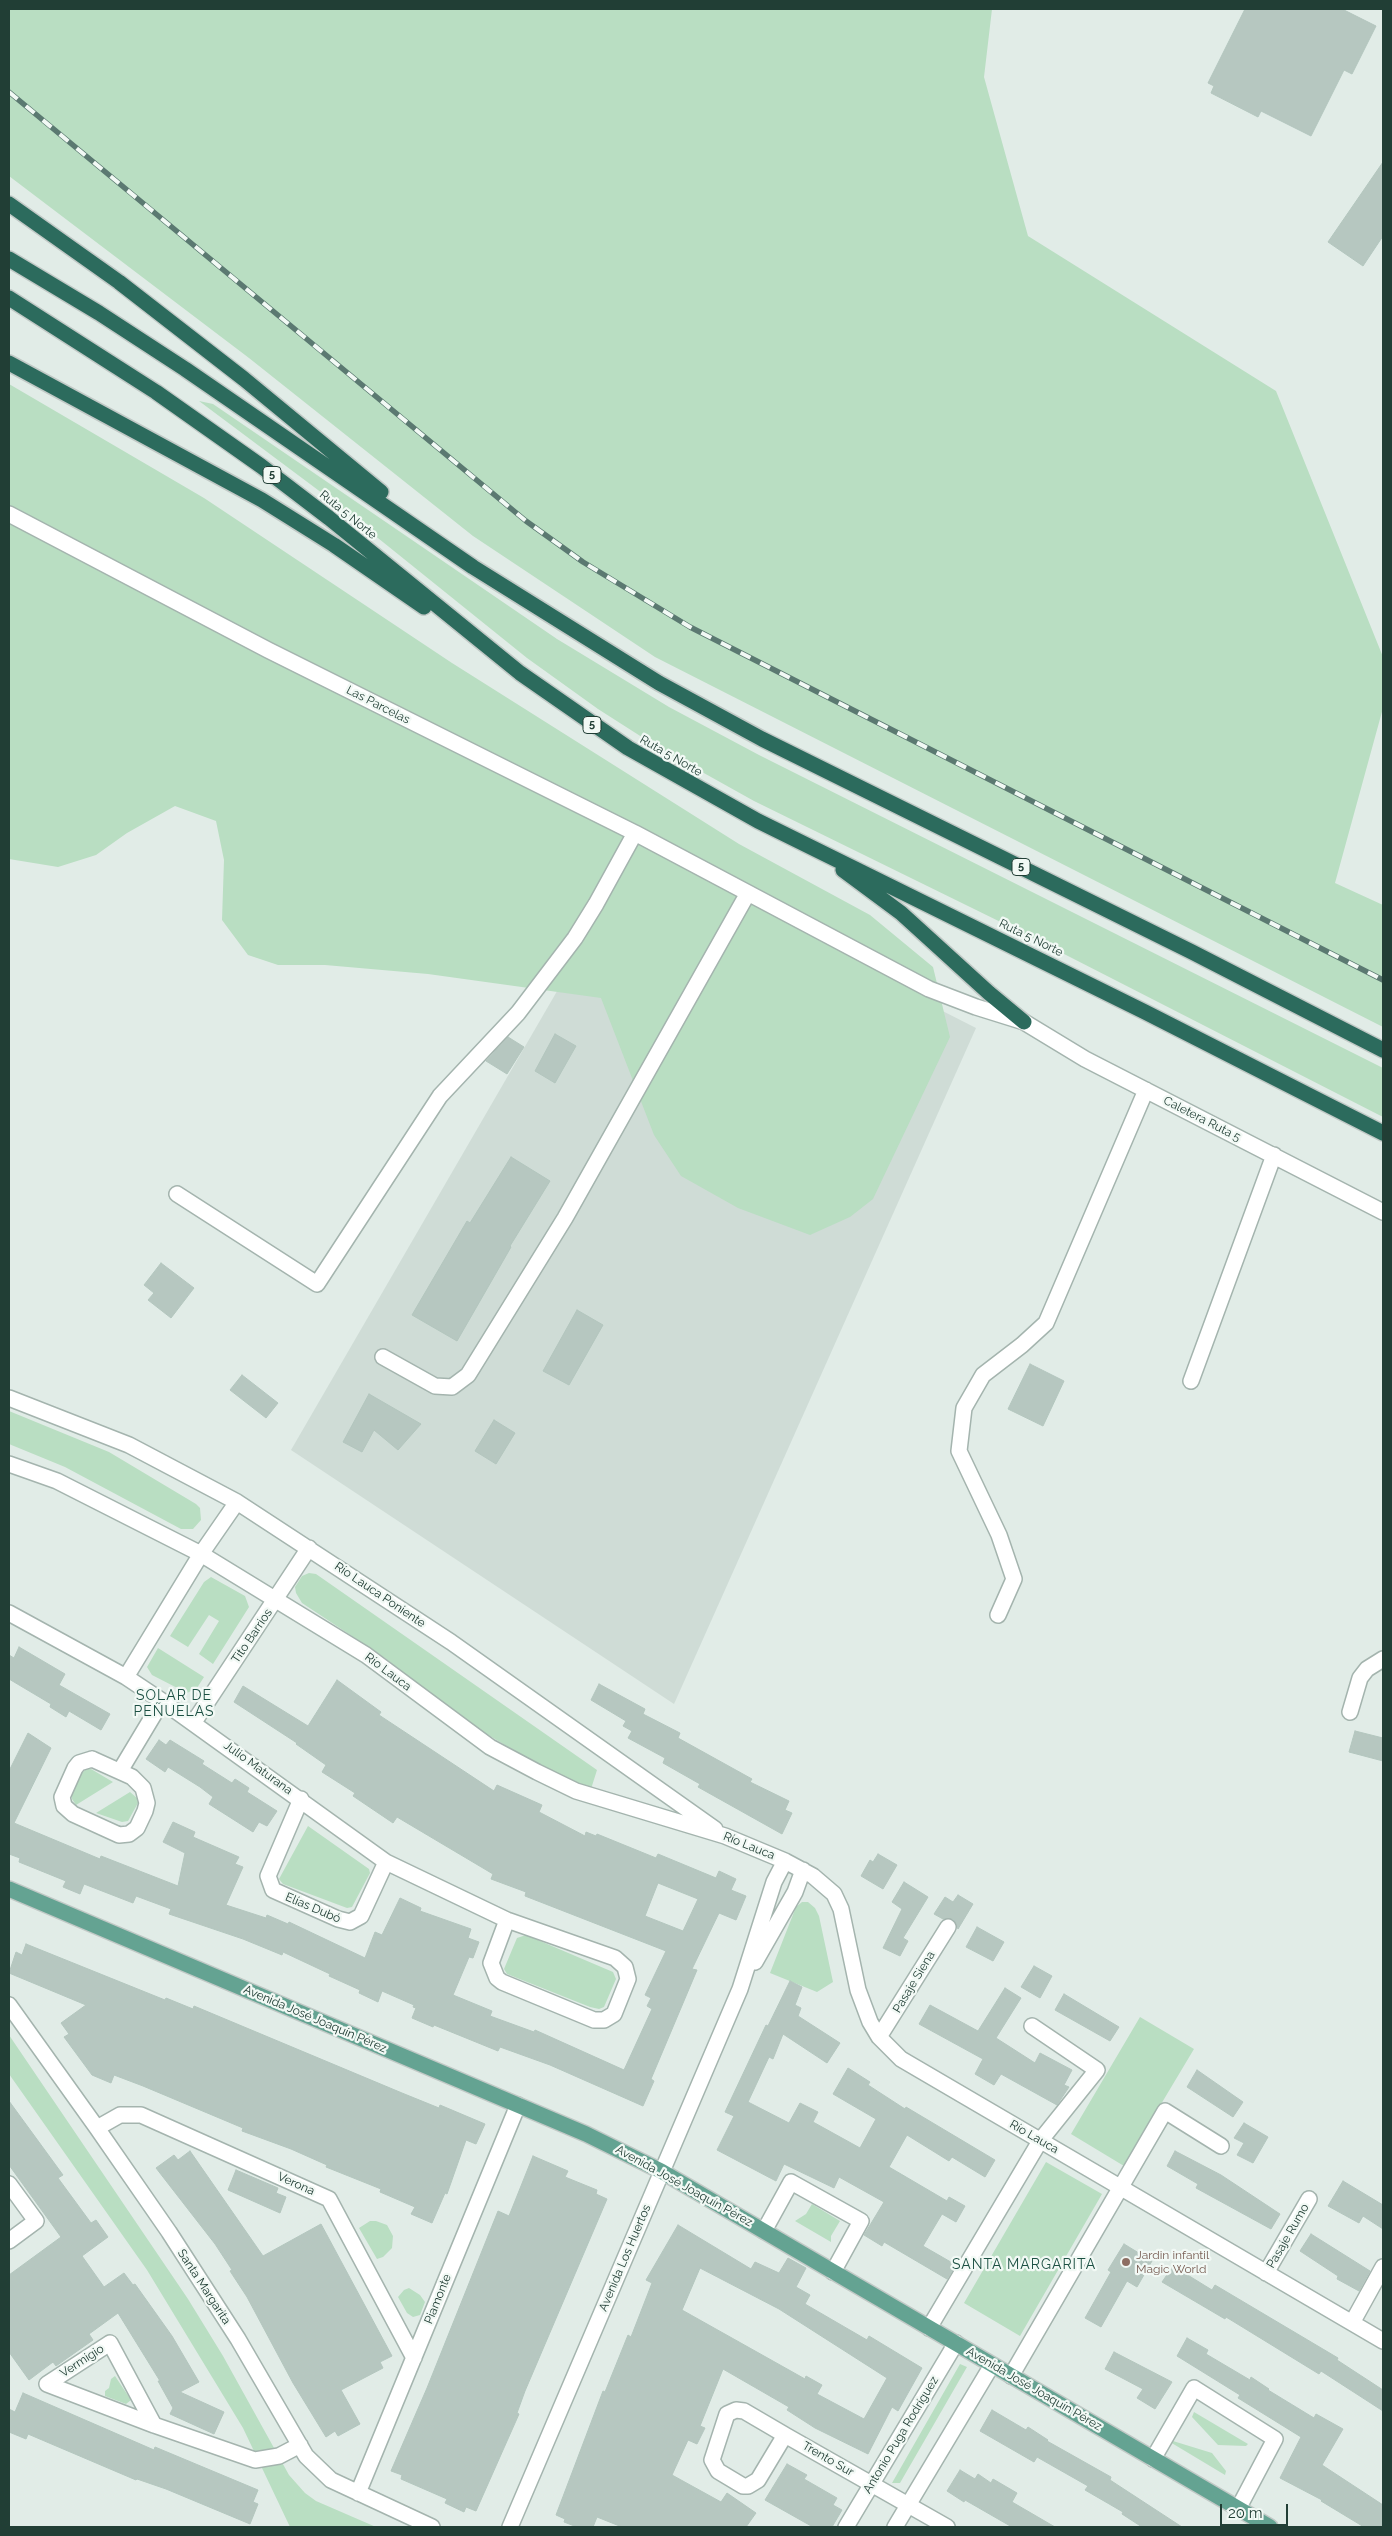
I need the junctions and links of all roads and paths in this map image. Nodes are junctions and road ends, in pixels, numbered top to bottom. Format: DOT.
graph roads {
  1 [pos="9,204"];
  2 [pos="9,260"];
  3 [pos="9,298"];
  4 [pos="9,363"];
  5 [pos="9,514"];
  6 [pos="473,567"];
  7 [pos="520,673"];
  8 [pos="635,833"];
  9 [pos="794,838"];
  10 [pos="748,893"];
  11 [pos="1024,1022"];
  12 [pos="1383,1050"];
  13 [pos="1146,1090"];
  14 [pos="1383,1133"];
  15 [pos="1274,1155"];
  16 [pos="177,1194"];
  17 [pos="1383,1212"];
  18 [pos="382,1357"];
  19 [pos="1191,1382"];
  20 [pos="9,1398"];
  21 [pos="9,1464"];
  22 [pos="237,1502"];
  23 [pos="309,1548"];
  24 [pos="201,1554"];
  25 [pos="277,1599"];
  26 [pos="9,1613"];
  27 [pos="998,1614"];
  28 [pos="1383,1659"];
  29 [pos="126,1677"];
  30 [pos="162,1701"];
  31 [pos="1350,1712"];
  32 [pos="194,1722"];
  33 [pos="120,1771"];
  34 [pos="301,1799"];
  35 [pos="725,1836"];
  36 [pos="785,1860"];
  37 [pos="386,1862"];
  38 [pos="804,1870"];
  39 [pos="9,1889"];
  40 [pos="507,1920"];
  41 [pos="948,1927"];
  42 [pos="740,1989"];
  43 [pos="9,2005"];
  44 [pos="1032,2026"];
  45 [pos="879,2037"];
  46 [pos="518,2105"];
  47 [pos="97,2128"];
  48 [pos="1040,2141"];
  49 [pos="1221,2146"];
  50 [pos="662,2171"];
  51 [pos="9,2184"];
  52 [pos="1121,2188"];
  53 [pos="1309,2199"];
  54 [pos="764,2231"];
  55 [pos="9,2241"];
  56 [pos="1383,2267"];
  57 [pos="833,2272"];
  58 [pos="1266,2273"];
  59 [pos="1352,2323"];
  60 [pos="929,2328"];
  61 [pos="1383,2341"];
  62 [pos="956,2343"];
  63 [pos="414,2358"];
  64 [pos="992,2365"];
  65 [pos="1011,2376"];
  66 [pos="154,2425"];
  67 [pos="785,2435"];
  68 [pos="300,2445"];
  69 [pos="1153,2459"];
  70 [pos="871,2484"];
  71 [pos="358,2493"];
  72 [pos="908,2505"];
  73 [pos="1238,2509"];
  74 [pos="432,2527"];
  75 [pos="510,2527"];
  76 [pos="846,2527"];
  77 [pos="895,2527"];
  78 [pos="947,2527"];
  79 [pos="1270,2527"];
  1 -- 6 [label="highway"];
  2 -- 6 [label="highway, 5"];
  3 -- 7 [label="highway, Ruta 5 Norte / 5"];
  4 -- 7 [label="highway"];
  5 -- 8 [label="street, Las Parcelas"];
  6 -- 12 [label="highway, 5"];
  7 -- 9 [label="highway, Ruta 5 Norte / 5"];
  8 -- 10 [label="street, Las Parcelas"];
  8 -- 16 [label="street"];
  9 -- 11 [label="highway"];
  9 -- 14 [label="highway, Ruta 5 Norte / 5"];
  10 -- 11 [label="street, Las Parcelas"];
  10 -- 18 [label="street"];
  11 -- 13 [label="street, Caletera Ruta 5"];
  13 -- 15 [label="street, Caletera Ruta 5"];
  13 -- 27 [label="street"];
  15 -- 17 [label="street, Caletera Ruta 5"];
  15 -- 19 [label="street"];
  20 -- 22 [label="street, Río Lauca Poniente"];
  21 -- 24 [label="street, Río Lauca"];
  22 -- 23 [label="street, Río Lauca Poniente"];
  22 -- 24 [label="street"];
  23 -- 25 [label="street, Tito Barrios"];
  23 -- 35 [label="street, Río Lauca Poniente"];
  24 -- 25 [label="street, Río Lauca"];
  24 -- 29 [label="street"];
  25 -- 32 [label="street, Tito Barrios"];
  25 -- 35 [label="street, Río Lauca"];
  26 -- 29 [label="street, Julio Maturana"];
  28 -- 31 [label="street"];
  29 -- 30 [label="street, Julio Maturana"];
  30 -- 32 [label="street, Julio Maturana"];
  30 -- 33 [label="street"];
  32 -- 34 [label="street, Julio Maturana"];
  33 -- 33 [label="street"];
  34 -- 37 [label="street, Julio Maturana"];
  34 -- 37 [label="street, Elías Dubó"];
  35 -- 36 [label="street, Río Lauca"];
  36 -- 38 [label="street, Río Lauca"];
  36 -- 42 [label="street, Avenida Los Huertos"];
  37 -- 40 [label="street, Julio Maturana"];
  38 -- 42 [label="street, Avenida Los Huertos"];
  38 -- 45 [label="street, Río Lauca"];
  39 -- 46 [label="main road, Avenida José Joaquín Pérez"];
  40 -- 40 [label="street, Julio Maturana"];
  41 -- 45 [label="street, Pasaje Siena"];
  42 -- 50 [label="street, Avenida Los Huertos"];
  43 -- 47 [label="street, Santa Margarita"];
  44 -- 48 [label="street"];
  45 -- 48 [label="street, Río Lauca"];
  46 -- 50 [label="main road, Avenida José Joaquín Pérez"];
  46 -- 63 [label="street, Piamonte"];
  47 -- 63 [label="street, Verona"];
  47 -- 68 [label="street, Santa Margarita"];
  48 -- 52 [label="street, Río Lauca"];
  48 -- 60 [label="street"];
  49 -- 52 [label="street"];
  50 -- 54 [label="main road, Avenida José Joaquín Pérez"];
  50 -- 75 [label="street, Avenida Los Huertos"];
  51 -- 55 [label="street"];
  52 -- 58 [label="street, Río Lauca"];
  52 -- 65 [label="street"];
  53 -- 58 [label="street, Pasaje Rumo"];
  54 -- 57 [label="main road, Avenida José Joaquín Pérez"];
  54 -- 57 [label="street"];
  56 -- 59 [label="street"];
  57 -- 60 [label="main road, Avenida José Joaquín Pérez"];
  58 -- 59 [label="street, Río Lauca"];
  59 -- 61 [label="street, Río Lauca"];
  60 -- 62 [label="main road, Avenida José Joaquín Pérez"];
  62 -- 64 [label="main road, Avenida José Joaquín Pérez"];
  62 -- 70 [label="street, Antonio Puga Rodríguez"];
  63 -- 71 [label="street, Piamonte"];
  64 -- 65 [label="main road, Avenida José Joaquín Pérez"];
  64 -- 72 [label="street"];
  65 -- 69 [label="main road, Avenida José Joaquín Pérez"];
  66 -- 66 [label="street, Vermigio"];
  66 -- 68 [label="street, Vermigio"];
  67 -- 67 [label="street, Trento Sur"];
  67 -- 70 [label="street, Trento Sur"];
  68 -- 71 [label="street, Santa Margarita"];
  69 -- 73 [label="main road, Avenida José Joaquín Pérez"];
  69 -- 73 [label="street"];
  70 -- 72 [label="street, Trento Sur"];
  70 -- 76 [label="street, Antonio Puga Rodríguez"];
  71 -- 74 [label="street, Santa Margarita"];
  72 -- 77 [label="street"];
  72 -- 78 [label="street, Trento Sur"];
  73 -- 79 [label="main road, Avenida José Joaquín Pérez"];
}
